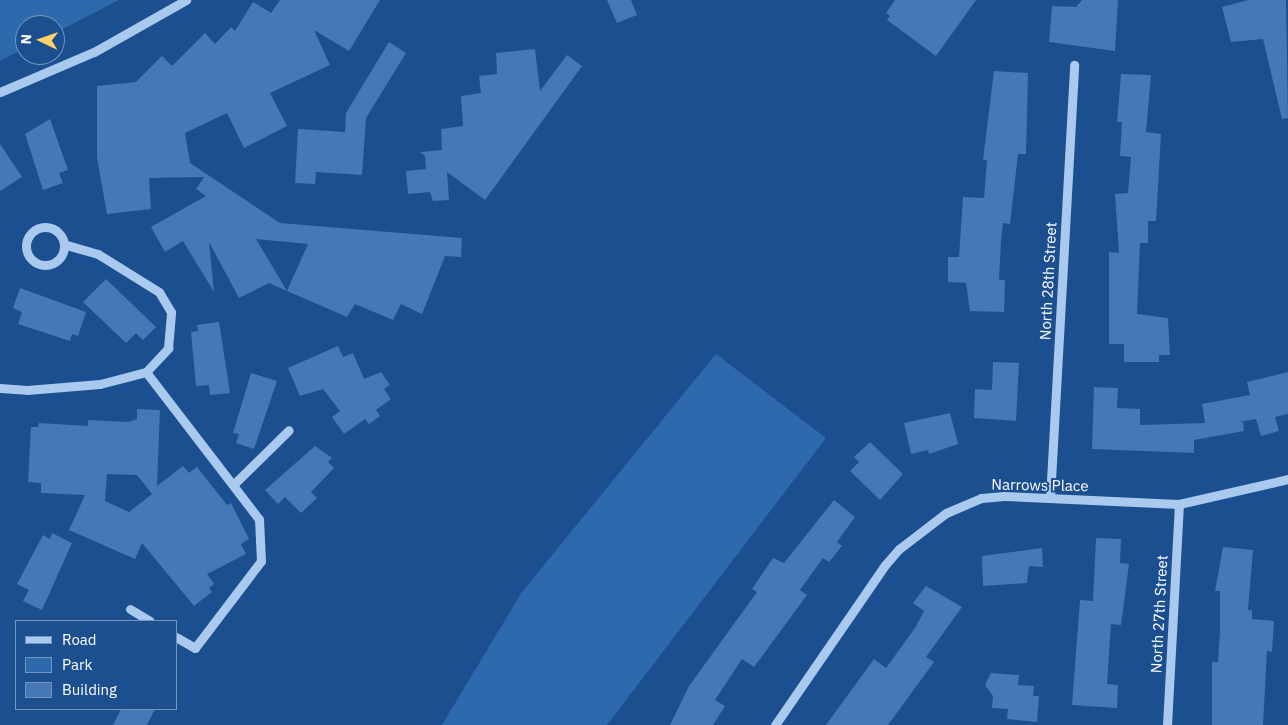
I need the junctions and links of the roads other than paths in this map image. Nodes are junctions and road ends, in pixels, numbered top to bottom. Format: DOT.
graph roads {
  1 [pos="186,0"];
  2 [pos="1074,65"];
  3 [pos="0,92"];
  4 [pos="64,244"];
  5 [pos="146,372"];
  6 [pos="0,388"];
  7 [pos="289,430"];
  8 [pos="1288,479"];
  9 [pos="233,485"];
  10 [pos="1050,498"];
  11 [pos="1179,504"];
  12 [pos="130,609"];
  13 [pos="148,620"];
  14 [pos="178,638"];
  15 [pos="775,725"];
  16 [pos="1167,725"];
  1 -- 3 [label="street"];
  2 -- 10 [label="street, North 28th Street"];
  4 -- 4 [label="street"];
  4 -- 5 [label="street"];
  5 -- 6 [label="street"];
  5 -- 9 [label="street"];
  7 -- 9 [label="street"];
  8 -- 11 [label="street, Narrows Place"];
  9 -- 14 [label="street"];
  10 -- 11 [label="street, Narrows Place"];
  10 -- 15 [label="street, Narrows Place"];
  11 -- 16 [label="street, North 27th Street"];
  12 -- 13 [label="street"];
}
